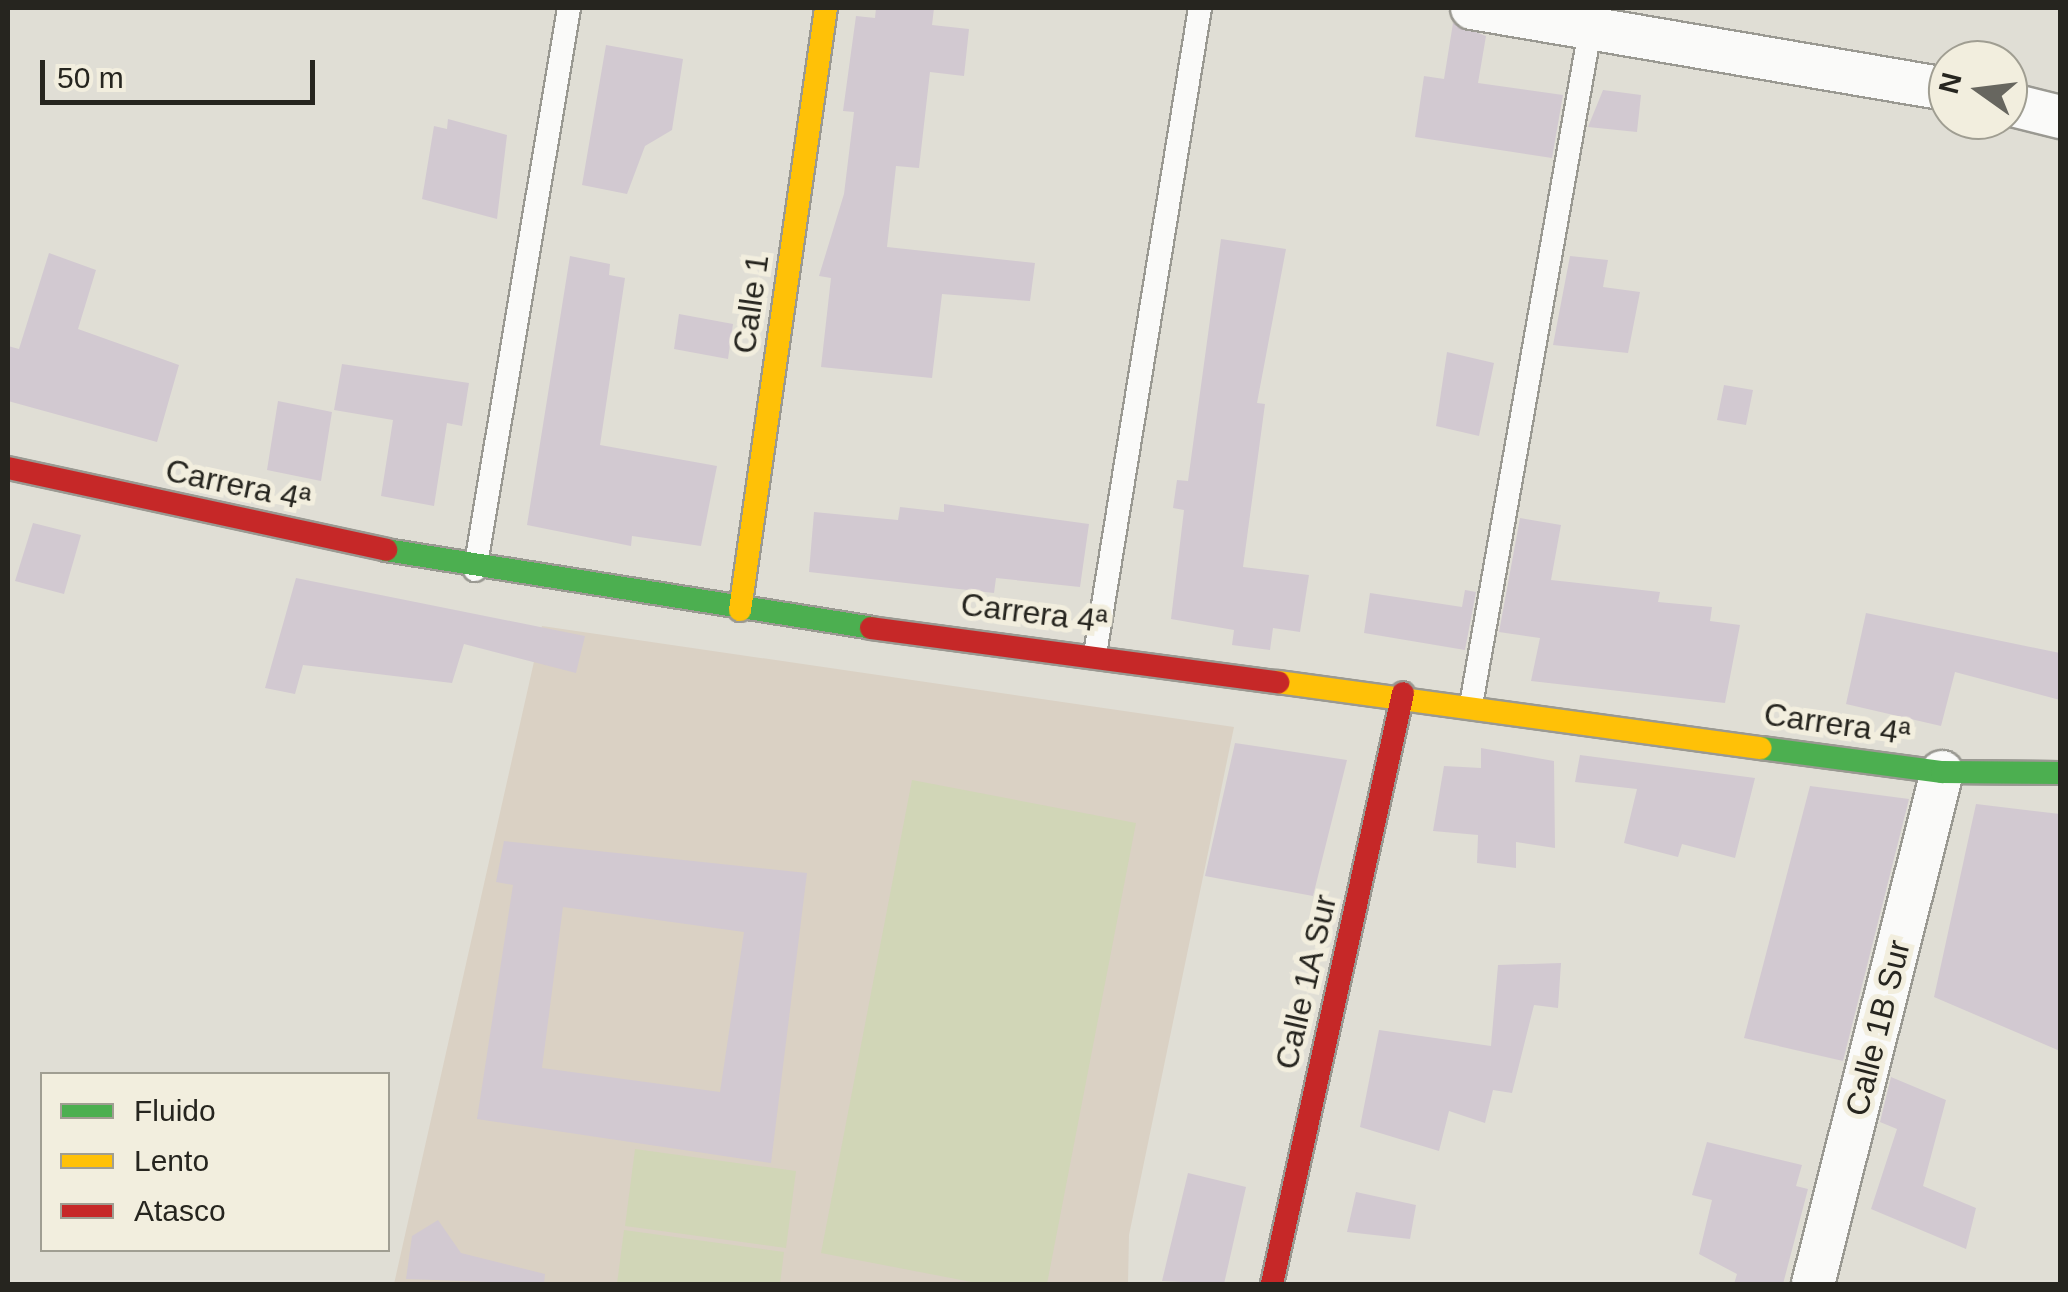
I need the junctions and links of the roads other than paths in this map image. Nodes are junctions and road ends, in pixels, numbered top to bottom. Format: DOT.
graph roads {
  1 [pos="569,8"];
  2 [pos="826,8"];
  3 [pos="1200,8"];
  4 [pos="1472,8"];
  5 [pos="1592,17"];
  6 [pos="1928,85"];
  7 [pos="2028,109"];
  8 [pos="2060,118"];
  9 [pos="8,468"];
  10 [pos="476,570"];
  11 [pos="740,610"];
  12 [pos="1095,654"];
  13 [pos="1404,693"];
  14 [pos="1471,704"];
  15 [pos="1942,772"];
  16 [pos="2060,773"];
  17 [pos="1272,1284"];
  18 [pos="1813,1284"];
  1 -- 10 [label="lane"];
  2 -- 11 [label="street, Calle 1"];
  3 -- 12 [label="lane"];
  4 -- 5 [label="street"];
  5 -- 6 [label="street"];
  5 -- 14 [label="lane"];
  7 -- 8 [label="street"];
  9 -- 10 [label="street, Carrera 4ª"];
  10 -- 11 [label="street, Carrera 4ª"];
  11 -- 12 [label="street, Carrera 4ª"];
  12 -- 13 [label="street, Carrera 4ª"];
  13 -- 14 [label="street, Carrera 4ª"];
  13 -- 17 [label="street, Calle 1A Sur"];
  14 -- 15 [label="street, Carrera 4ª"];
  15 -- 16 [label="street, Carrera 4ª"];
  15 -- 18 [label="street, Calle 1B Sur"];
}
